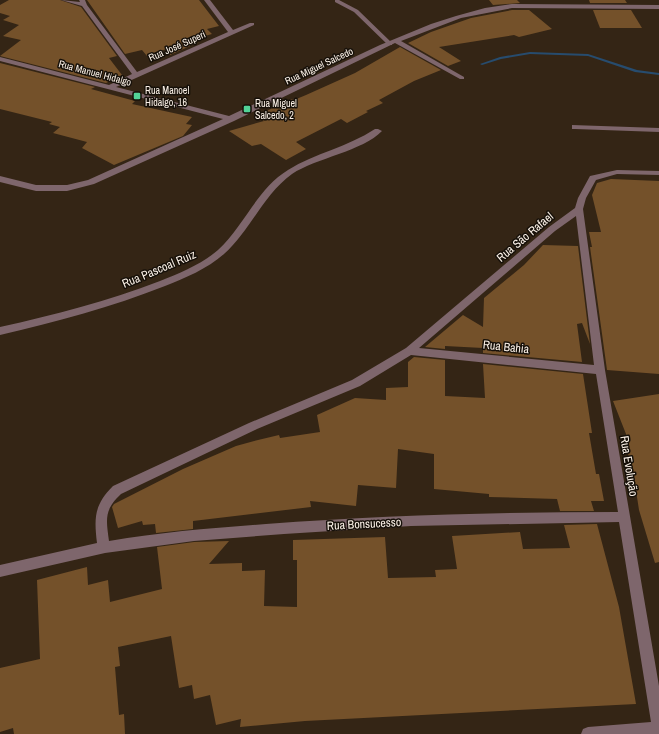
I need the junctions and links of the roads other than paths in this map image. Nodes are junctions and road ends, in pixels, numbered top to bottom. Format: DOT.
graph roads {
  1 [pos="64,0"];
  2 [pos="207,0"];
  3 [pos="337,1"];
  4 [pos="83,3"];
  5 [pos="659,7"];
  6 [pos="252,24"];
  7 [pos="231,32"];
  8 [pos="393,42"];
  9 [pos="0,59"];
  10 [pos="136,75"];
  11 [pos="462,78"];
  12 [pos="111,88"];
  13 [pos="231,119"];
  14 [pos="575,127"];
  15 [pos="659,130"];
  16 [pos="378,131"];
  17 [pos="659,173"];
  18 [pos="0,179"];
  19 [pos="579,209"];
  20 [pos="0,331"];
  21 [pos="409,351"];
  22 [pos="600,370"];
  23 [pos="624,517"];
  24 [pos="104,547"];
  25 [pos="0,571"];
  26 [pos="659,727"];
  27 [pos="588,734"];
  1 -- 4 [label="street"];
  2 -- 7 [label="street"];
  3 -- 8 [label="lane"];
  4 -- 10 [label="street"];
  5 -- 8 [label="street, Rua Miguel Salcedo"];
  6 -- 7 [label="street, Rua José Superi"];
  7 -- 10 [label="street, Rua José Superi"];
  8 -- 11 [label="street"];
  8 -- 13 [label="street, Rua Miguel Salcedo"];
  9 -- 12 [label="street, Rua Manuel Hidalgo"];
  10 -- 12 [label="street, Rua José Superi"];
  12 -- 13 [label="street, Rua Manuel Hidalgo"];
  13 -- 18 [label="street, Rua Miguel Salcedo"];
  14 -- 15 [label="street"];
  16 -- 20 [label="street, Rua Pascoal Ruiz"];
  17 -- 19 [label="street, Rua São Rafael"];
  19 -- 21 [label="street, Rua São Rafael"];
  19 -- 22 [label="street, Rua Evolução"];
  21 -- 22 [label="street, Rua Bahia"];
  21 -- 24 [label="street"];
  22 -- 23 [label="street, Rua Evolução"];
  23 -- 24 [label="street, Rua Bonsucesso"];
  23 -- 26 [label="street, Rua Evolução"];
  24 -- 25 [label="street, Rua Bonsucesso"];
  26 -- 27 [label="street"];
}
